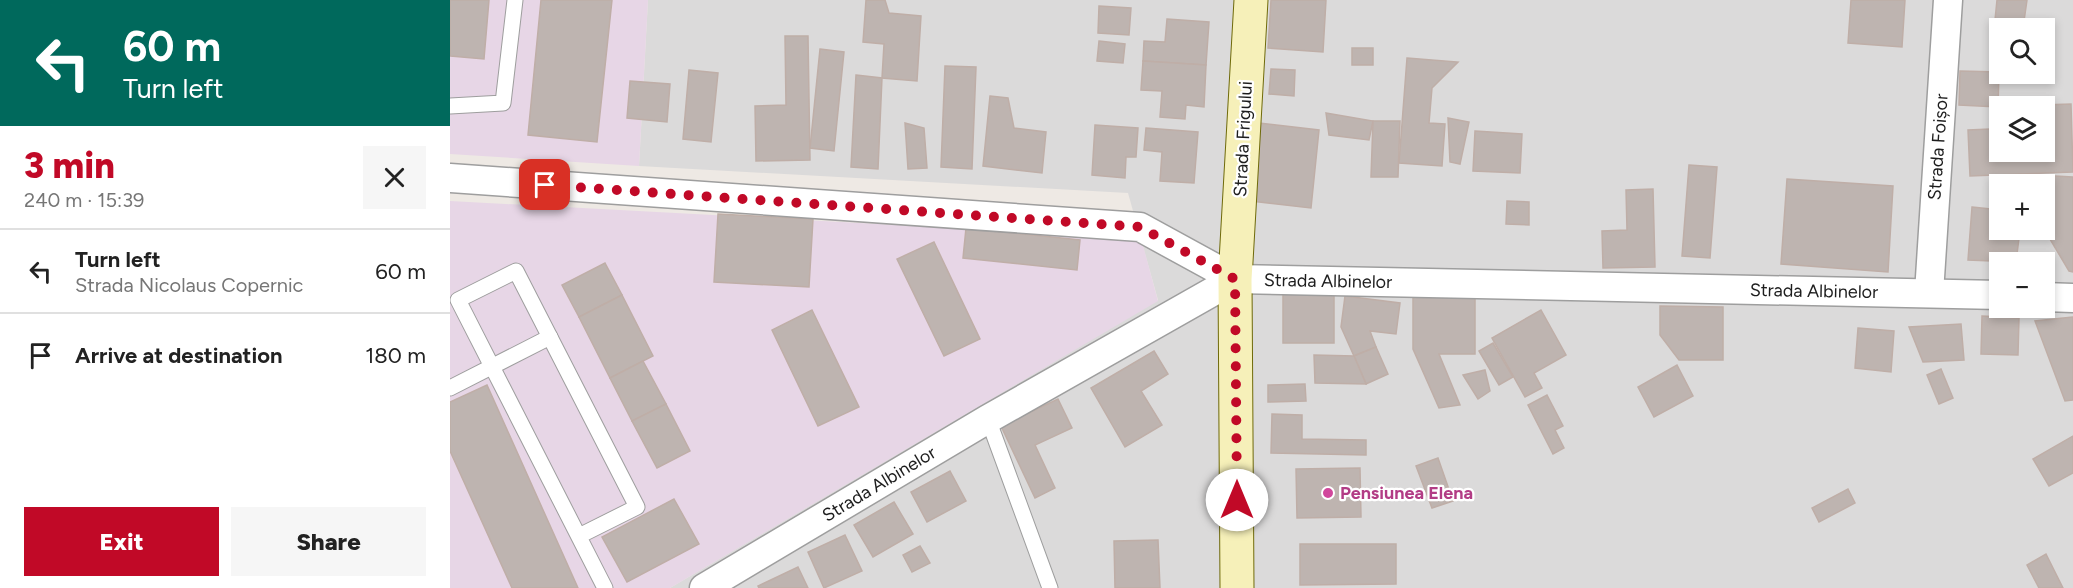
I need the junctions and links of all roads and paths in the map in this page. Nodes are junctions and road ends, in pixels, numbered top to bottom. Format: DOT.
graph roads {
  1 [pos="515,0"];
  2 [pos="1251,0"];
  3 [pos="1948,0"];
  4 [pos="450,106"];
  5 [pos="450,178"];
  6 [pos="1235,279"];
  7 [pos="1929,293"];
  8 [pos="1989,295"];
  9 [pos="2055,297"];
  10 [pos="2073,298"];
  11 [pos="550,337"];
  12 [pos="492,366"];
  13 [pos="450,388"];
  14 [pos="988,419"];
  15 [pos="579,536"];
  16 [pos="605,588"];
  17 [pos="704,588"];
  18 [pos="1050,588"];
  19 [pos="1237,588"];
  1 -- 4 [label="lane"];
  2 -- 6 [label="main road, Strada Frigului"];
  3 -- 7 [label="street, Strada Foișor"];
  5 -- 6 [label="street"];
  6 -- 7 [label="street, Strada Albinelor"];
  6 -- 14 [label="street, Strada Albinelor"];
  6 -- 19 [label="main road, Strada Frigului"];
  7 -- 8 [label="street, Strada Albinelor"];
  9 -- 10 [label="street"];
  11 -- 12 [label="lane"];
  11 -- 12 [label="lane"];
  11 -- 15 [label="lane"];
  12 -- 13 [label="lane"];
  12 -- 15 [label="lane"];
  14 -- 17 [label="street, Strada Albinelor"];
  14 -- 18 [label="lane"];
  15 -- 16 [label="lane"];
}
